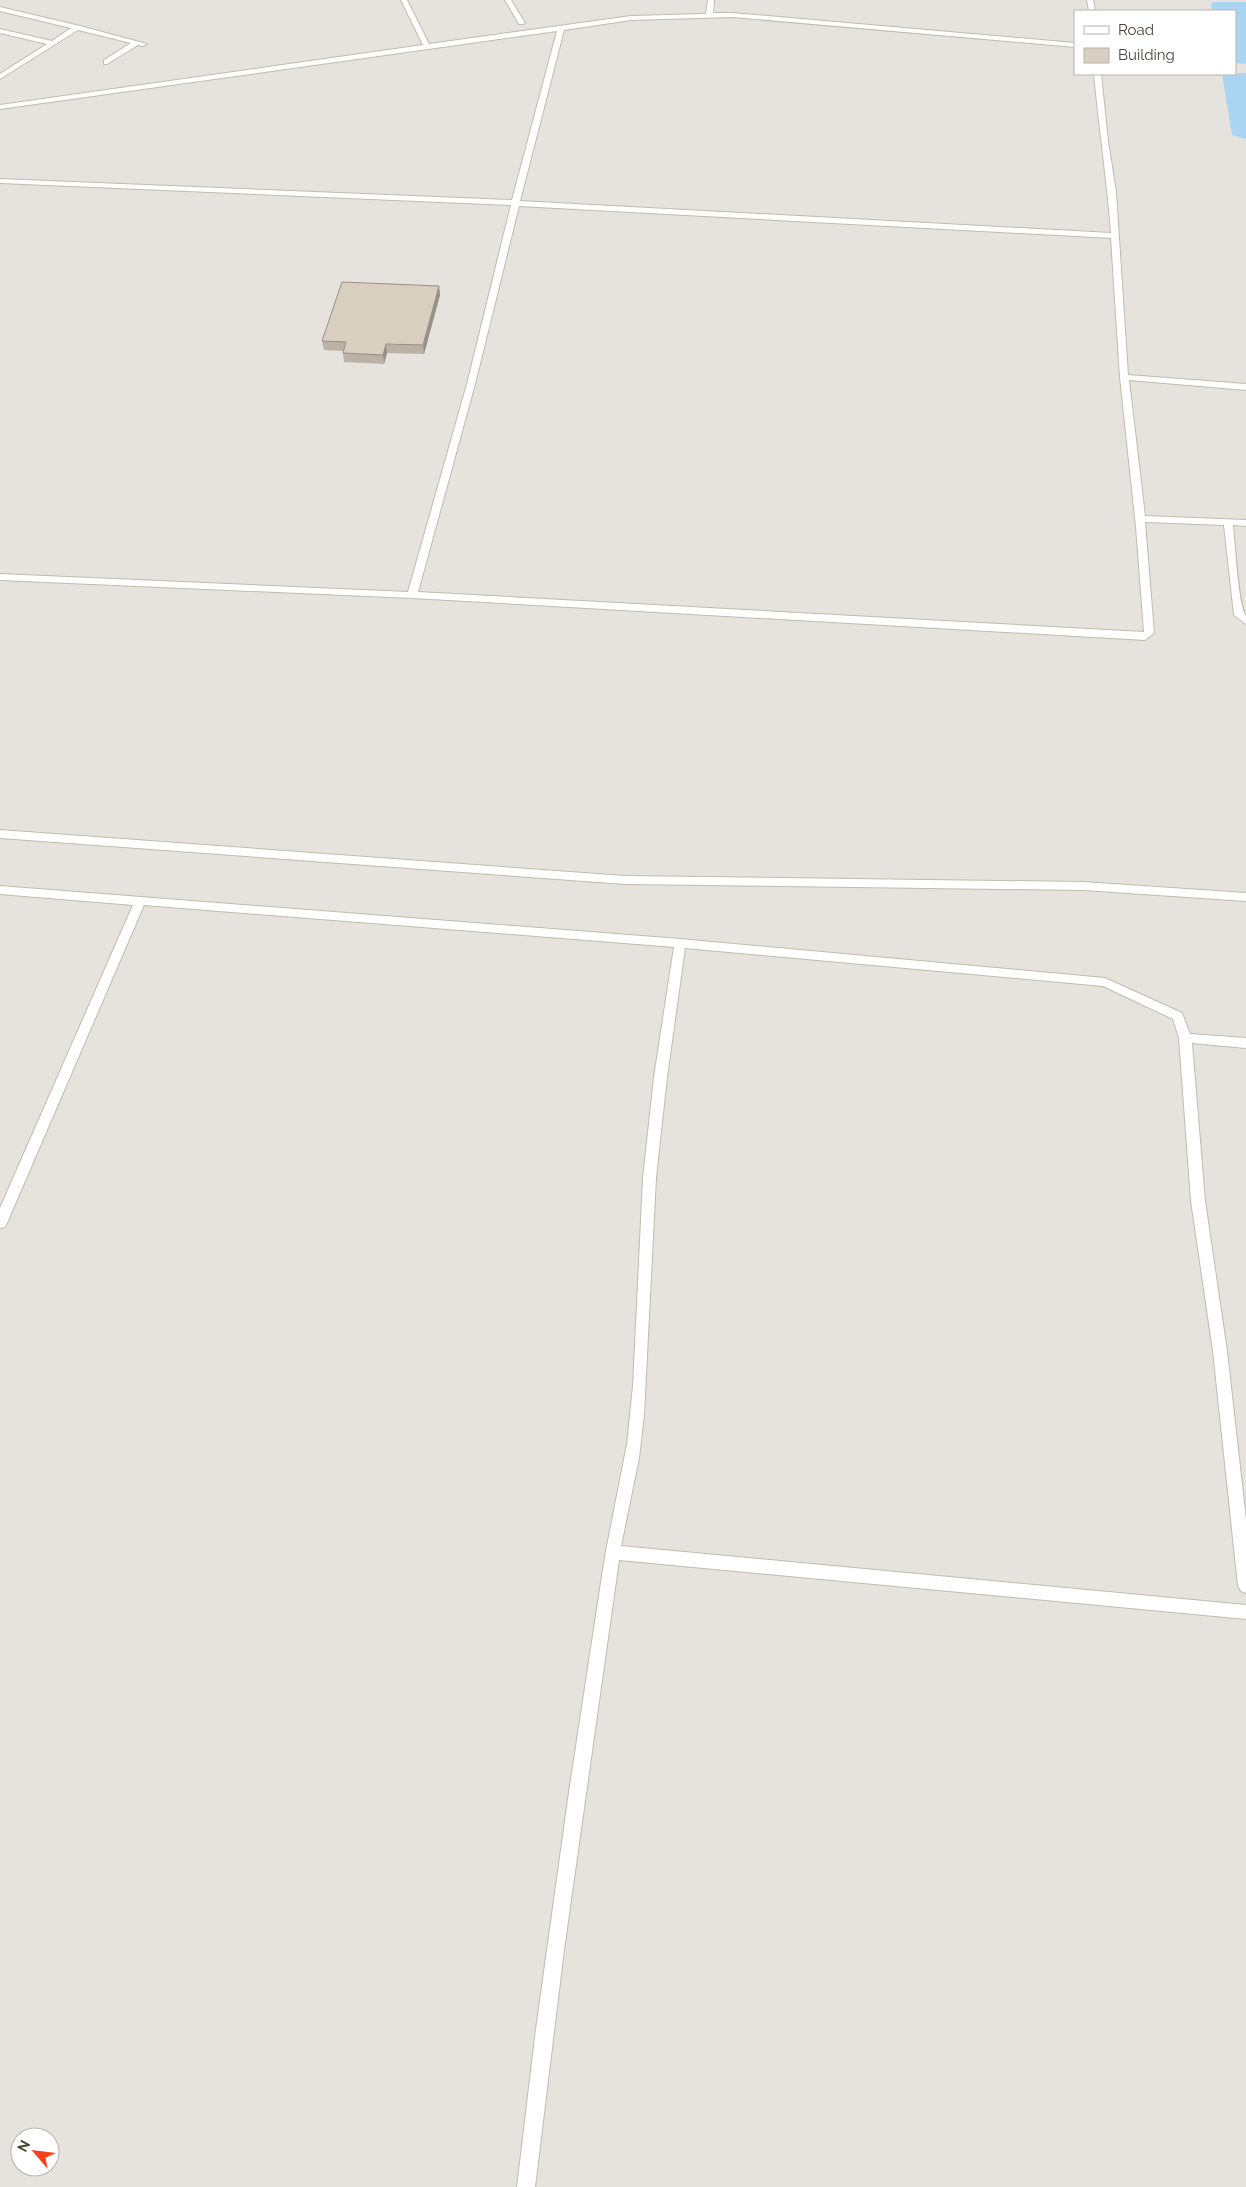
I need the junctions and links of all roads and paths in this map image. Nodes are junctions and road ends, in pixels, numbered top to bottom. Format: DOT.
graph roads {
  1 [pos="404,0"];
  2 [pos="508,0"];
  3 [pos="711,0"];
  4 [pos="0,9"];
  5 [pos="708,15"];
  6 [pos="521,23"];
  7 [pos="78,27"];
  8 [pos="560,27"];
  9 [pos="0,31"];
  10 [pos="53,43"];
  11 [pos="426,45"];
  12 [pos="1074,45"];
  13 [pos="107,62"];
  14 [pos="1098,75"];
  15 [pos="0,77"];
  16 [pos="0,106"];
  17 [pos="0,181"];
  18 [pos="515,203"];
  19 [pos="1115,236"];
  20 [pos="1124,377"];
  21 [pos="1246,388"];
  22 [pos="1140,519"];
  23 [pos="1228,522"];
  24 [pos="1246,523"];
  25 [pos="0,577"];
  26 [pos="412,595"];
  27 [pos="1246,621"];
  28 [pos="0,834"];
  29 [pos="0,890"];
  30 [pos="1246,897"];
  31 [pos="140,902"];
  32 [pos="680,943"];
  33 [pos="1185,1038"];
  34 [pos="1246,1043"];
  35 [pos="0,1223"];
  36 [pos="613,1552"];
  37 [pos="1246,1586"];
  38 [pos="1246,1612"];
  39 [pos="526,2187"];
  1 -- 11 [label="street"];
  2 -- 6 [label="street"];
  3 -- 5 [label="street"];
  4 -- 7 [label="street"];
  5 -- 8 [label="street"];
  5 -- 12 [label="street"];
  7 -- 10 [label="street"];
  7 -- 13 [label="street"];
  8 -- 11 [label="street"];
  8 -- 18 [label="street"];
  9 -- 10 [label="street"];
  10 -- 15 [label="street"];
  11 -- 16 [label="street"];
  14 -- 19 [label="street"];
  17 -- 18 [label="street"];
  18 -- 19 [label="street"];
  18 -- 26 [label="street"];
  19 -- 20 [label="street"];
  20 -- 21 [label="street"];
  20 -- 22 [label="street"];
  22 -- 23 [label="street"];
  22 -- 26 [label="street"];
  23 -- 24 [label="street"];
  23 -- 27 [label="street"];
  25 -- 26 [label="street"];
  28 -- 30 [label="street"];
  29 -- 31 [label="street"];
  31 -- 32 [label="street"];
  31 -- 35 [label="street"];
  32 -- 33 [label="street"];
  32 -- 36 [label="street"];
  33 -- 34 [label="street"];
  33 -- 37 [label="street"];
  36 -- 38 [label="street"];
  36 -- 39 [label="street"];
}
